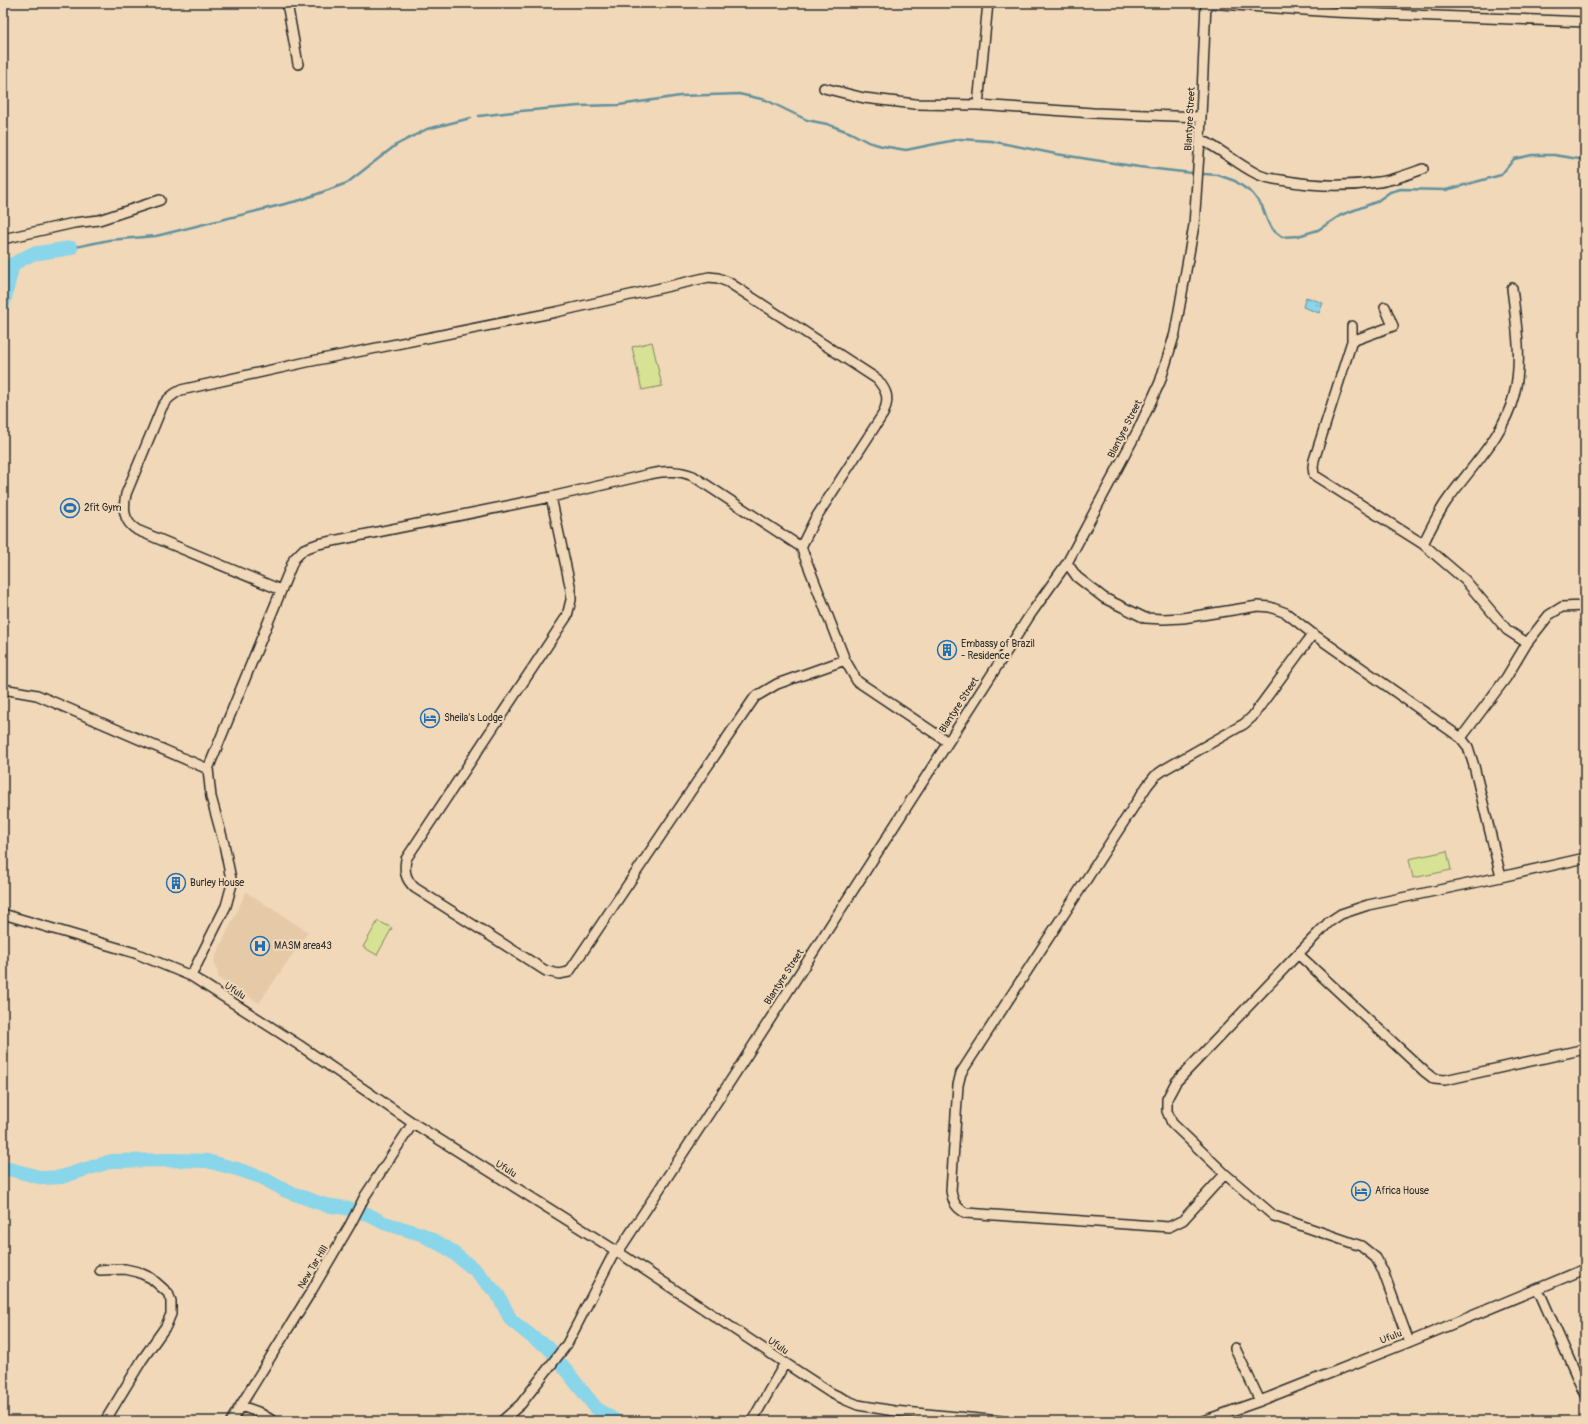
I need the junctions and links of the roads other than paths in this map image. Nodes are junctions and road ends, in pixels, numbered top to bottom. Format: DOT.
graph roads {
  1 [pos="287,3"];
  2 [pos="988,3"];
  3 [pos="1206,3"];
  4 [pos="1585,22"];
  5 [pos="298,64"];
  6 [pos="824,88"];
  7 [pos="978,105"];
  8 [pos="1201,117"];
  9 [pos="1200,140"];
  10 [pos="1423,169"];
  11 [pos="160,200"];
  12 [pos="3,238"];
  13 [pos="1512,288"];
  14 [pos="1385,307"];
  15 [pos="1403,323"];
  16 [pos="1352,326"];
  17 [pos="1394,326"];
  18 [pos="1352,341"];
  19 [pos="551,497"];
  20 [pos="1423,544"];
  21 [pos="801,547"];
  22 [pos="1067,563"];
  23 [pos="281,590"];
  24 [pos="1585,606"];
  25 [pos="1314,634"];
  26 [pos="1528,643"];
  27 [pos="845,660"];
  28 [pos="3,689"];
  29 [pos="1461,738"];
  30 [pos="948,742"];
  31 [pos="208,769"];
  32 [pos="1585,858"];
  33 [pos="1501,877"];
  34 [pos="3,914"];
  35 [pos="1298,954"];
  36 [pos="191,976"];
  37 [pos="1585,1049"];
  38 [pos="413,1123"];
  39 [pos="1225,1174"];
  40 [pos="617,1251"];
  41 [pos="1585,1269"];
  42 [pos="100,1270"];
  43 [pos="1538,1289"];
  44 [pos="1409,1342"];
  45 [pos="1235,1348"];
  46 [pos="785,1363"];
  47 [pos="1585,1395"];
  48 [pos="1260,1401"];
  49 [pos="240,1406"];
  50 [pos="105,1421"];
  51 [pos="231,1421"];
  52 [pos="273,1421"];
  53 [pos="502,1421"];
  54 [pos="752,1421"];
  55 [pos="1001,1421"];
  56 [pos="1203,1421"];
  1 -- 5 [label="street"];
  2 -- 7 [label="street"];
  3 -- 4 [label="street"];
  3 -- 8 [label="street, Blantyre Street"];
  6 -- 7 [label="street"];
  7 -- 8 [label="street"];
  8 -- 9 [label="street, Blantyre Street"];
  9 -- 10 [label="street"];
  9 -- 22 [label="street, Blantyre Street"];
  11 -- 12 [label="street"];
  13 -- 20 [label="street"];
  14 -- 17 [label="street"];
  15 -- 17 [label="street"];
  16 -- 18 [label="street"];
  17 -- 18 [label="street"];
  18 -- 20 [label="street"];
  19 -- 21 [label="street"];
  19 -- 23 [label="street"];
  19 -- 27 [label="street"];
  20 -- 26 [label="street"];
  21 -- 23 [label="street"];
  21 -- 27 [label="street"];
  22 -- 25 [label="street"];
  22 -- 30 [label="street, Blantyre Street"];
  23 -- 31 [label="street"];
  24 -- 26 [label="street"];
  25 -- 29 [label="street"];
  25 -- 39 [label="street"];
  26 -- 29 [label="street"];
  27 -- 30 [label="street"];
  28 -- 31 [label="street"];
  29 -- 33 [label="street"];
  30 -- 40 [label="street, Blantyre Street"];
  31 -- 36 [label="street"];
  32 -- 33 [label="street"];
  33 -- 35 [label="street"];
  34 -- 36 [label="street, Ufulu"];
  35 -- 37 [label="street"];
  35 -- 39 [label="street"];
  36 -- 38 [label="street, Ufulu"];
  38 -- 40 [label="street, Ufulu"];
  38 -- 49 [label="street, New Tar Hill"];
  39 -- 44 [label="street"];
  40 -- 46 [label="street, Ufulu"];
  40 -- 53 [label="street, Blantyre Street"];
  41 -- 43 [label="street, Ufulu"];
  42 -- 50 [label="street"];
  43 -- 44 [label="street, Ufulu"];
  43 -- 47 [label="street"];
  44 -- 48 [label="street, Ufulu"];
  45 -- 48 [label="street"];
  46 -- 54 [label="street"];
  46 -- 55 [label="street, Ufulu"];
  48 -- 56 [label="street, Ufulu"];
  49 -- 51 [label="street, New Tar Hill"];
  49 -- 52 [label="street"];
}
